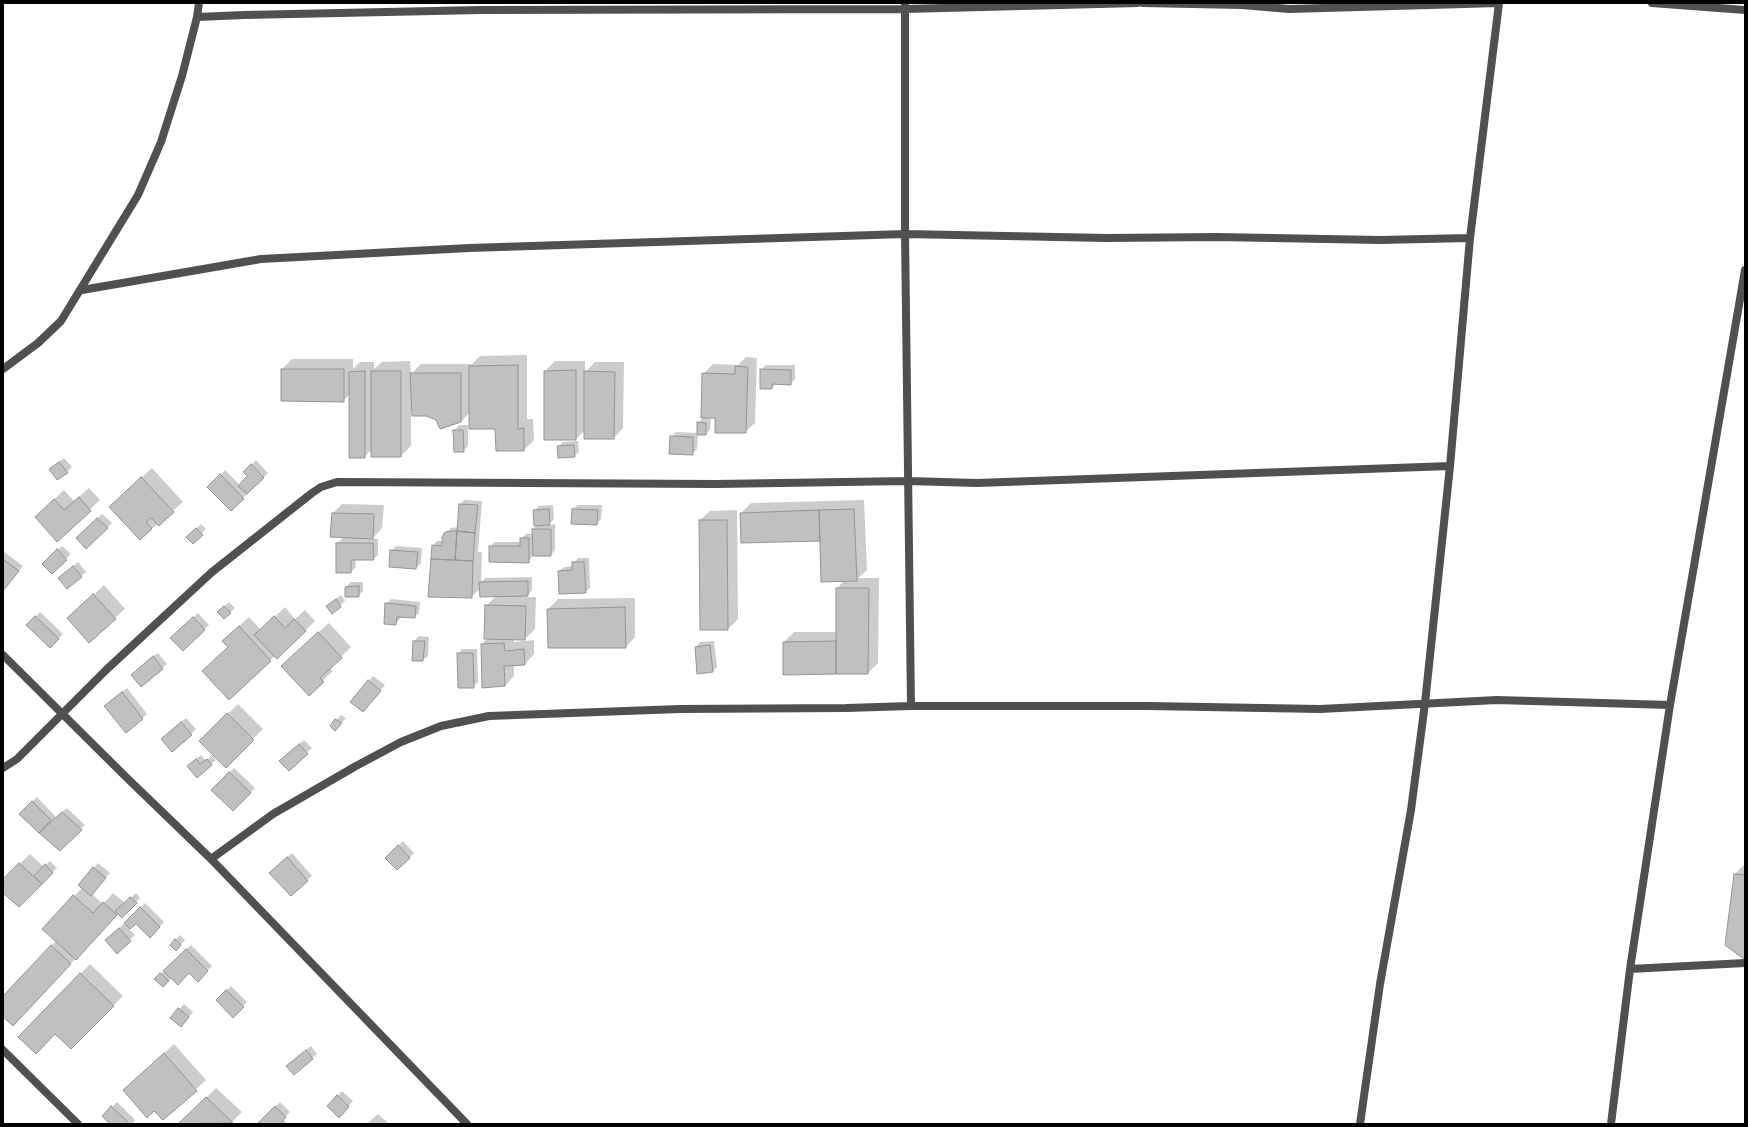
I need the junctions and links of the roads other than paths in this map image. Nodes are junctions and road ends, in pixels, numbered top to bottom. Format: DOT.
graph roads {
  1 [pos="199,3"];
  2 [pos="1138,3"];
  3 [pos="1143,3"];
  4 [pos="1499,3"];
  5 [pos="1652,3"];
  6 [pos="905,6"];
  7 [pos="1745,10"];
  8 [pos="197,17"];
  9 [pos="905,234"];
  10 [pos="1470,238"];
  11 [pos="1745,270"];
  12 [pos="82,290"];
  13 [pos="3,369"];
  14 [pos="1450,466"];
  15 [pos="908,481"];
  16 [pos="3,655"];
  17 [pos="1425,703"];
  18 [pos="1670,705"];
  19 [pos="911,706"];
  20 [pos="62,713"];
  21 [pos="3,768"];
  22 [pos="211,859"];
  23 [pos="1745,963"];
  24 [pos="1630,969"];
  25 [pos="3,1050"];
  26 [pos="78,1124"];
  27 [pos="467,1124"];
  28 [pos="1360,1124"];
  29 [pos="1611,1124"];
  1 -- 8 [label="street"];
  2 -- 6 [label="street"];
  3 -- 4 [label="street"];
  4 -- 10 [label="street"];
  5 -- 7 [label="street"];
  6 -- 8 [label="street"];
  6 -- 9 [label="street"];
  8 -- 12 [label="street"];
  9 -- 10 [label="street"];
  9 -- 12 [label="street"];
  9 -- 15 [label="street"];
  10 -- 14 [label="street"];
  11 -- 18 [label="street"];
  12 -- 13 [label="street"];
  14 -- 15 [label="street"];
  14 -- 17 [label="street"];
  15 -- 19 [label="street"];
  15 -- 20 [label="street"];
  16 -- 20 [label="street"];
  17 -- 18 [label="street"];
  17 -- 19 [label="street"];
  17 -- 28 [label="street"];
  18 -- 24 [label="street"];
  19 -- 22 [label="street"];
  20 -- 21 [label="street"];
  20 -- 22 [label="street"];
  22 -- 27 [label="street"];
  23 -- 24 [label="street"];
  24 -- 29 [label="street"];
  25 -- 26 [label="street"];
}
